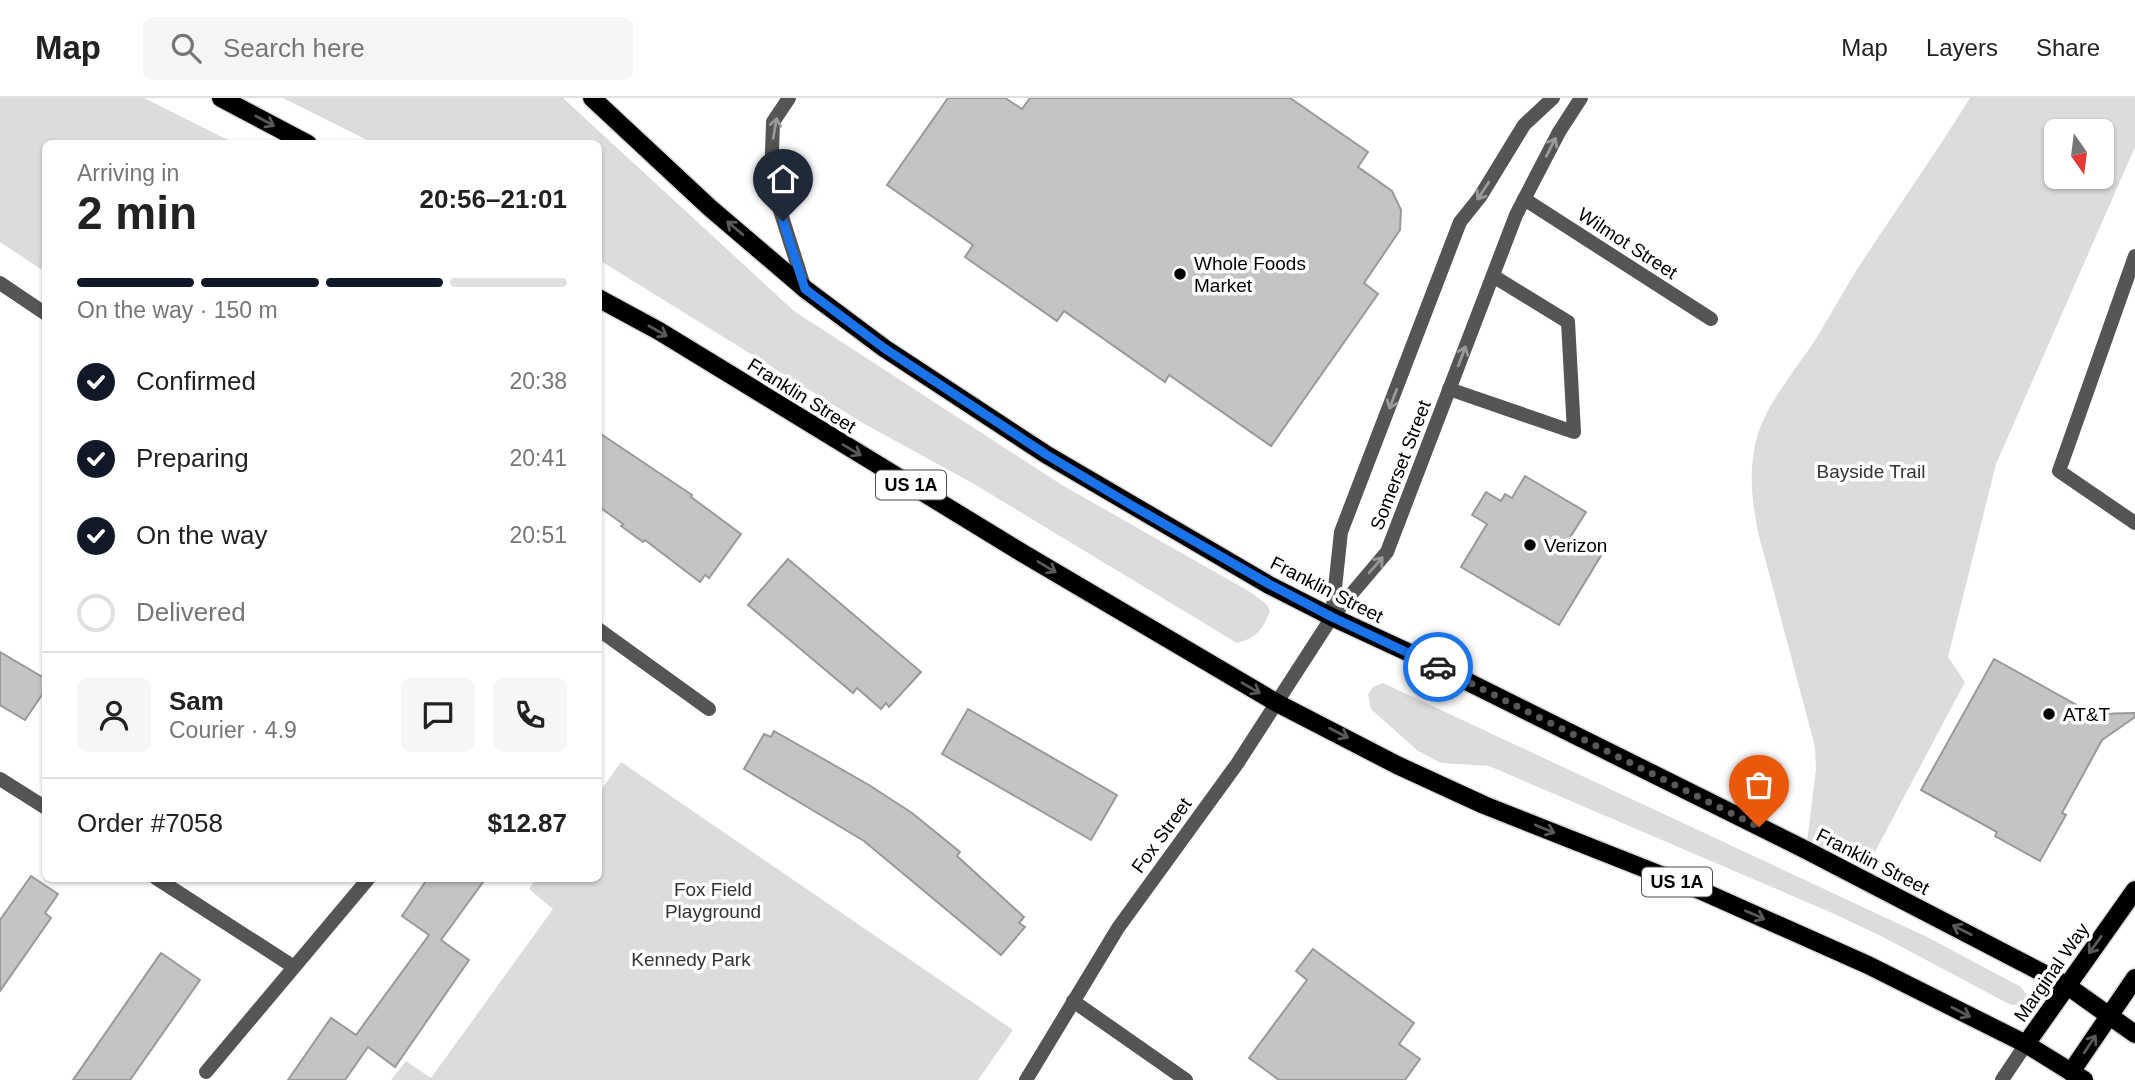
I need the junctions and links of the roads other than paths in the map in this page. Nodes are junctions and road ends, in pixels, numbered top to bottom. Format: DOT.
graph roads {
  1 [pos="221,98"];
  2 [pos="592,98"];
  3 [pos="789,98"];
  4 [pos="1553,98"];
  5 [pos="1581,98"];
  6 [pos="300,140"];
  7 [pos="1524,199"];
  8 [pos="2135,256"];
  9 [pos="1493,276"];
  10 [pos="0,283"];
  11 [pos="805,289"];
  12 [pos="602,300"];
  13 [pos="42,311"];
  14 [pos="1711,319"];
  15 [pos="1450,389"];
  16 [pos="2135,523"];
  17 [pos="1332,617"];
  18 [pos="602,632"];
  19 [pos="1277,703"];
  20 [pos="709,709"];
  21 [pos="0,779"];
  22 [pos="42,805"];
  23 [pos="162,882"];
  24 [pos="366,882"];
  25 [pos="2135,890"];
  26 [pos="294,967"];
  27 [pos="2135,978"];
  28 [pos="2066,985"];
  29 [pos="1073,1001"];
  30 [pos="2109,1016"];
  31 [pos="2135,1034"];
  32 [pos="2026,1044"];
  33 [pos="206,1072"];
  34 [pos="2073,1077"];
  35 [pos="1026,1080"];
  36 [pos="1185,1080"];
  37 [pos="2002,1080"];
  1 -- 6 [label="main road, one-way"];
  11 -- 2 [label="main road, Franklin Street, one-way"];
  11 -- 3 [label="street, one-way"];
  4 -- 17 [label="street, Somerset Street, one-way"];
  7 -- 5 [label="street, Somerset Street, one-way"];
  7 -- 9 [label="street, Somerset Street"];
  7 -- 14 [label="street, Wilmot Street"];
  8 -- 16 [label="street"];
  15 -- 9 [label="street, Somerset Street, one-way"];
  9 -- 15 [label="street"];
  10 -- 13 [label="street"];
  11 -- 17 [label="main road, Franklin Street"];
  12 -- 19 [label="main road, Franklin Street / US 1A, one-way"];
  17 -- 15 [label="street, Somerset Street, one-way"];
  17 -- 19 [label="street, Fox Street"];
  28 -- 17 [label="main road, Franklin Street, one-way"];
  18 -- 20 [label="street"];
  19 -- 29 [label="street, Fox Street"];
  19 -- 32 [label="main road, Franklin Street / US 1A, one-way"];
  21 -- 22 [label="street"];
  23 -- 26 [label="street"];
  24 -- 26 [label="street"];
  25 -- 28 [label="main road, Marginal Way, one-way"];
  26 -- 33 [label="street"];
  27 -- 30 [label="main road"];
  28 -- 30 [label="main road, Franklin Street"];
  28 -- 32 [label="main road, Marginal Way"];
  29 -- 35 [label="street, Fox Street"];
  29 -- 36 [label="street"];
  30 -- 31 [label="main road, Franklin Street"];
  34 -- 30 [label="main road, one-way"];
  32 -- 34 [label="main road, Franklin Street / US 1A"];
  32 -- 37 [label="street, Marginal Way"];
}
